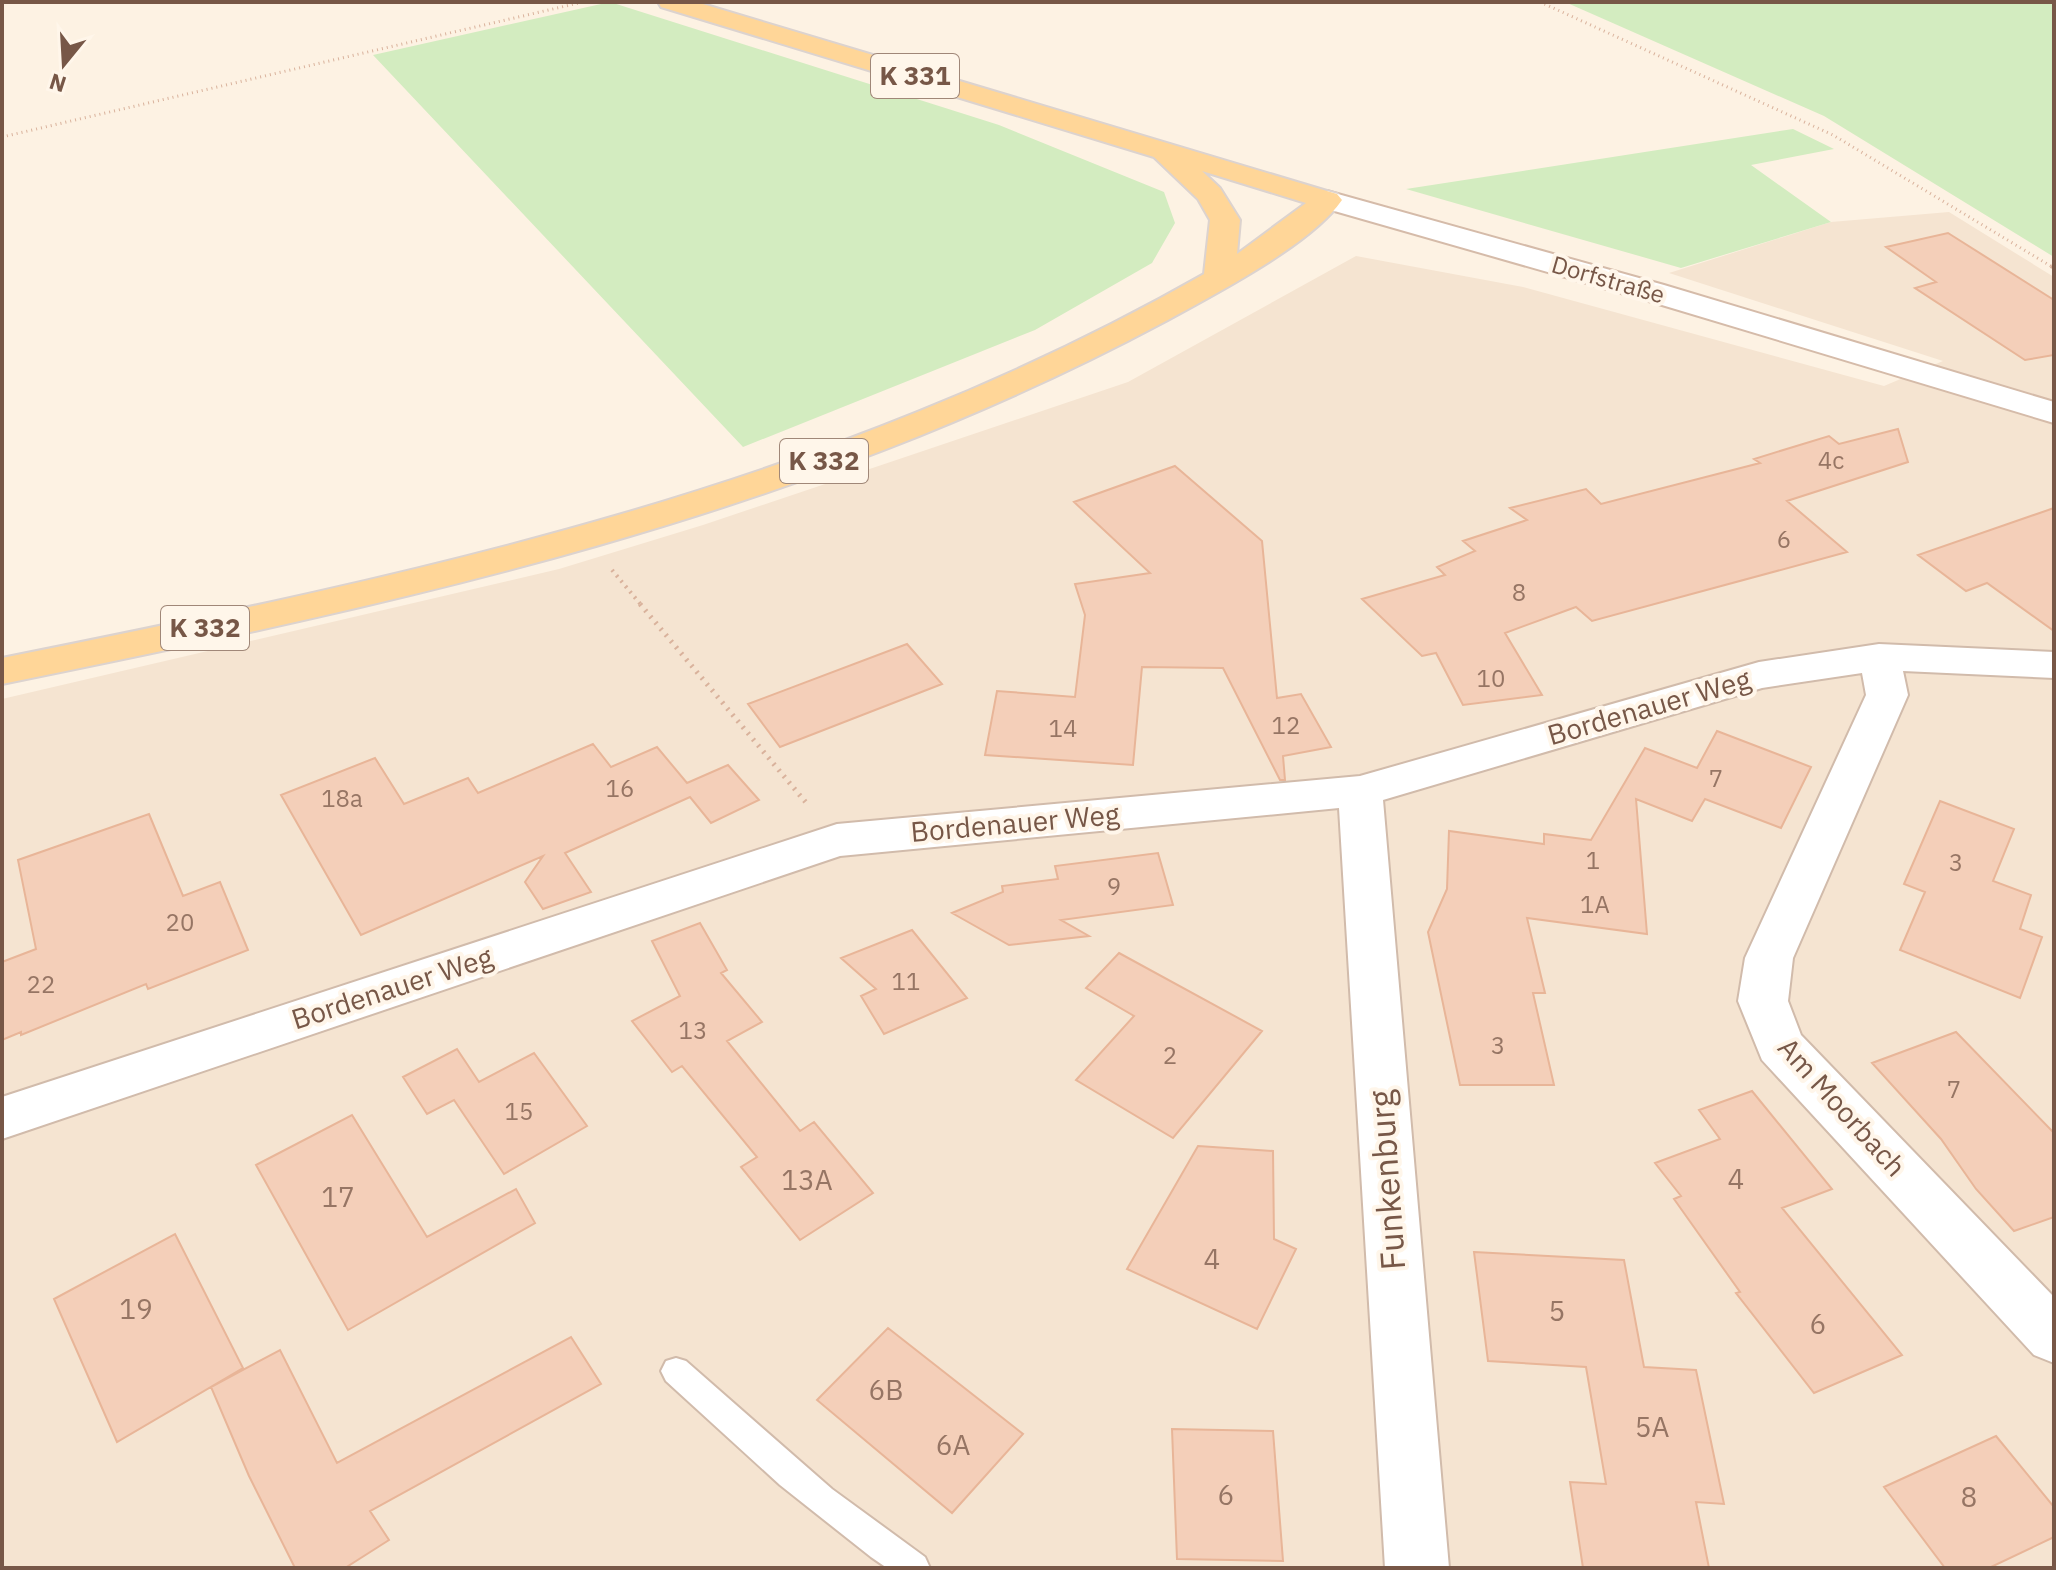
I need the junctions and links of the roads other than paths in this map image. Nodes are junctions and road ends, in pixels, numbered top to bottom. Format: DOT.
graph roads {
  1 [pos="670,2"];
  2 [pos="1160,151"];
  3 [pos="1327,200"];
  4 [pos="1219,279"];
  5 [pos="2054,413"];
  6 [pos="1879,657"];
  7 [pos="2054,665"];
  8 [pos="2,671"];
  9 [pos="1360,791"];
  10 [pos="2,1118"];
  11 [pos="2054,1337"];
  12 [pos="676,1371"];
  13 [pos="914,1568"];
  14 [pos="1417,1568"];
  1 -- 2 [label="main road, K 331"];
  2 -- 3 [label="main road, Dorfstraße / K 331"];
  2 -- 4 [label="main road"];
  3 -- 4 [label="main road, K 332"];
  3 -- 5 [label="street, Dorfstraße / K 331"];
  4 -- 8 [label="main road, K 332"];
  6 -- 7 [label="street, Bordenauer Weg"];
  6 -- 9 [label="street, Bordenauer Weg"];
  6 -- 11 [label="street, Am Moorbach"];
  9 -- 10 [label="street, Bordenauer Weg"];
  9 -- 14 [label="street, Funkenburg"];
  12 -- 13 [label="lane"];
}
